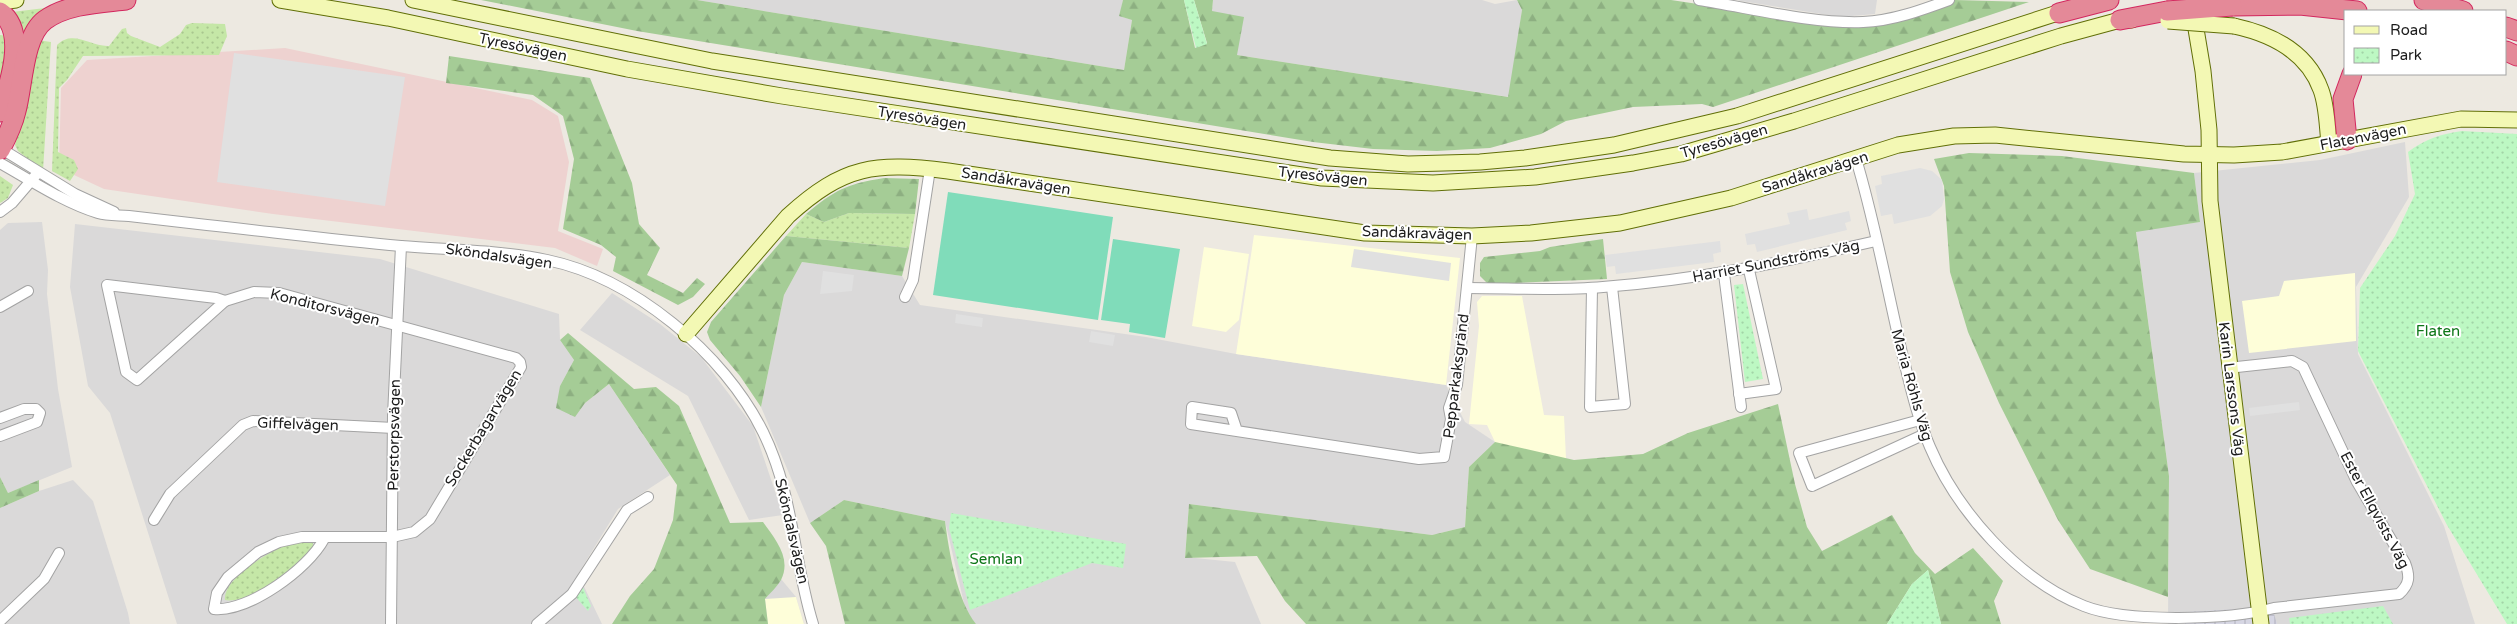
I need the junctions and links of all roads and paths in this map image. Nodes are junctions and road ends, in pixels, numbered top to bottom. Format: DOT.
graph roads {
  1 [pos="16,0"];
  2 [pos="126,0"];
  3 [pos="280,0"];
  4 [pos="412,0"];
  5 [pos="1699,0"];
  6 [pos="1949,0"];
  7 [pos="2092,0"];
  8 [pos="2109,0"];
  9 [pos="2192,0"];
  10 [pos="2424,0"];
  11 [pos="0,2"];
  12 [pos="2348,10"];
  13 [pos="2459,10"];
  14 [pos="0,12"];
  15 [pos="2059,13"];
  16 [pos="2168,16"];
  17 [pos="2120,20"];
  18 [pos="2352,75"];
  19 [pos="0,112"];
  20 [pos="2517,120"];
  21 [pos="2348,140"];
  22 [pos="2329,143"];
  23 [pos="0,149"];
  24 [pos="2209,154"];
  25 [pos="1856,159"];
  26 [pos="0,162"];
  27 [pos="930,169"];
  28 [pos="35,177"];
  29 [pos="0,212"];
  30 [pos="1472,236"];
  31 [pos="1876,241"];
  32 [pos="401,246"];
  33 [pos="1749,270"];
  34 [pos="1724,274"];
  35 [pos="1612,286"];
  36 [pos="1467,288"];
  37 [pos="1592,288"];
  38 [pos="28,291"];
  39 [pos="906,297"];
  40 [pos="225,301"];
  41 [pos="0,307"];
  42 [pos="396,324"];
  43 [pos="686,334"];
  44 [pos="2229,370"];
  45 [pos="1740,394"];
  46 [pos="1741,406"];
  47 [pos="0,418"];
  48 [pos="1920,420"];
  49 [pos="394,428"];
  50 [pos="1237,431"];
  51 [pos="1925,434"];
  52 [pos="0,436"];
  53 [pos="648,497"];
  54 [pos="154,520"];
  55 [pos="392,537"];
  56 [pos="324,539"];
  57 [pos="59,553"];
  58 [pos="2120,613"];
  59 [pos="2260,618"];
  60 [pos="0,621"];
  61 [pos="2175,621"];
  62 [pos="391,624"];
  63 [pos="537,624"];
  64 [pos="813,624"];
  65 [pos="2117,624"];
  1 -- 11 [label="main road"];
  2 -- 23 [label="highway"];
  3 -- 17 [label="main road, Tyresövägen"];
  4 -- 15 [label="main road, Tyresövägen"];
  5 -- 6 [label="street"];
  7 -- 15 [label="main road"];
  8 -- 15 [label="highway, Tyresövägen"];
  9 -- 24 [label="main road, Karin Larssons Väg"];
  10 -- 13 [label="highway"];
  12 -- 16 [label="highway, Tyresövägen, bridge"];
  14 -- 19 [label="highway"];
  16 -- 17 [label="highway, Tyresövägen"];
  16 -- 22 [label="main road, bridge"];
  18 -- 21 [label="highway"];
  20 -- 21 [label="main road, Flatenvägen"];
  21 -- 22 [label="main road, Flatenvägen"];
  22 -- 24 [label="main road, Flatenvägen"];
  23 -- 28 [label="street, Sköndalsvägen"];
  24 -- 25 [label="main road, Sandåkravägen"];
  24 -- 44 [label="main road, Karin Larssons Väg"];
  25 -- 30 [label="main road, Sandåkravägen"];
  25 -- 31 [label="street, Maria Röhls Väg"];
  26 -- 28 [label="street, Sköndalsvägen"];
  27 -- 30 [label="main road, Sandåkravägen"];
  27 -- 39 [label="street"];
  27 -- 43 [label="main road, Sandåkravägen"];
  28 -- 29 [label="street"];
  28 -- 32 [label="street, Sköndalsvägen"];
  30 -- 36 [label="street, Pepparkaksgränd"];
  31 -- 33 [label="street, Harriet Sundströms Väg"];
  31 -- 48 [label="street, Maria Röhls Väg"];
  32 -- 42 [label="street, Perstorpsvägen"];
  32 -- 43 [label="street, Sköndalsvägen"];
  33 -- 34 [label="street, Harriet Sundströms Väg"];
  33 -- 45 [label="street"];
  34 -- 35 [label="street, Harriet Sundströms Väg"];
  34 -- 45 [label="street"];
  35 -- 37 [label="street, Harriet Sundströms Väg"];
  35 -- 37 [label="street"];
  36 -- 37 [label="street, Harriet Sundströms Väg"];
  36 -- 50 [label="street, Pepparkaksgränd"];
  38 -- 41 [label="street"];
  40 -- 40 [label="street, Konditorsvägen"];
  40 -- 42 [label="street, Konditorsvägen"];
  42 -- 49 [label="street, Perstorpsvägen"];
  42 -- 55 [label="street, Sockerbagarvägen"];
  43 -- 64 [label="street, Sköndalsvägen"];
  44 -- 59 [label="main road, Karin Larssons Väg"];
  44 -- 59 [label="street, Ester Ellqvists Väg"];
  45 -- 46 [label="street"];
  47 -- 52 [label="street"];
  48 -- 51 [label="street, Maria Röhls Väg"];
  48 -- 51 [label="street"];
  49 -- 54 [label="street, Giffelvägen"];
  49 -- 55 [label="street, Perstorpsvägen"];
  51 -- 58 [label="street, Maria Röhls Väg"];
  53 -- 63 [label="street"];
  55 -- 56 [label="street"];
  55 -- 62 [label="street, Perstorpsvägen"];
  56 -- 56 [label="street"];
  57 -- 60 [label="street"];
  58 -- 61 [label="street, Maria Röhls Väg"];
  58 -- 65 [label="street"];
  59 -- 61 [label="street, Maria Röhls Väg"];
}
